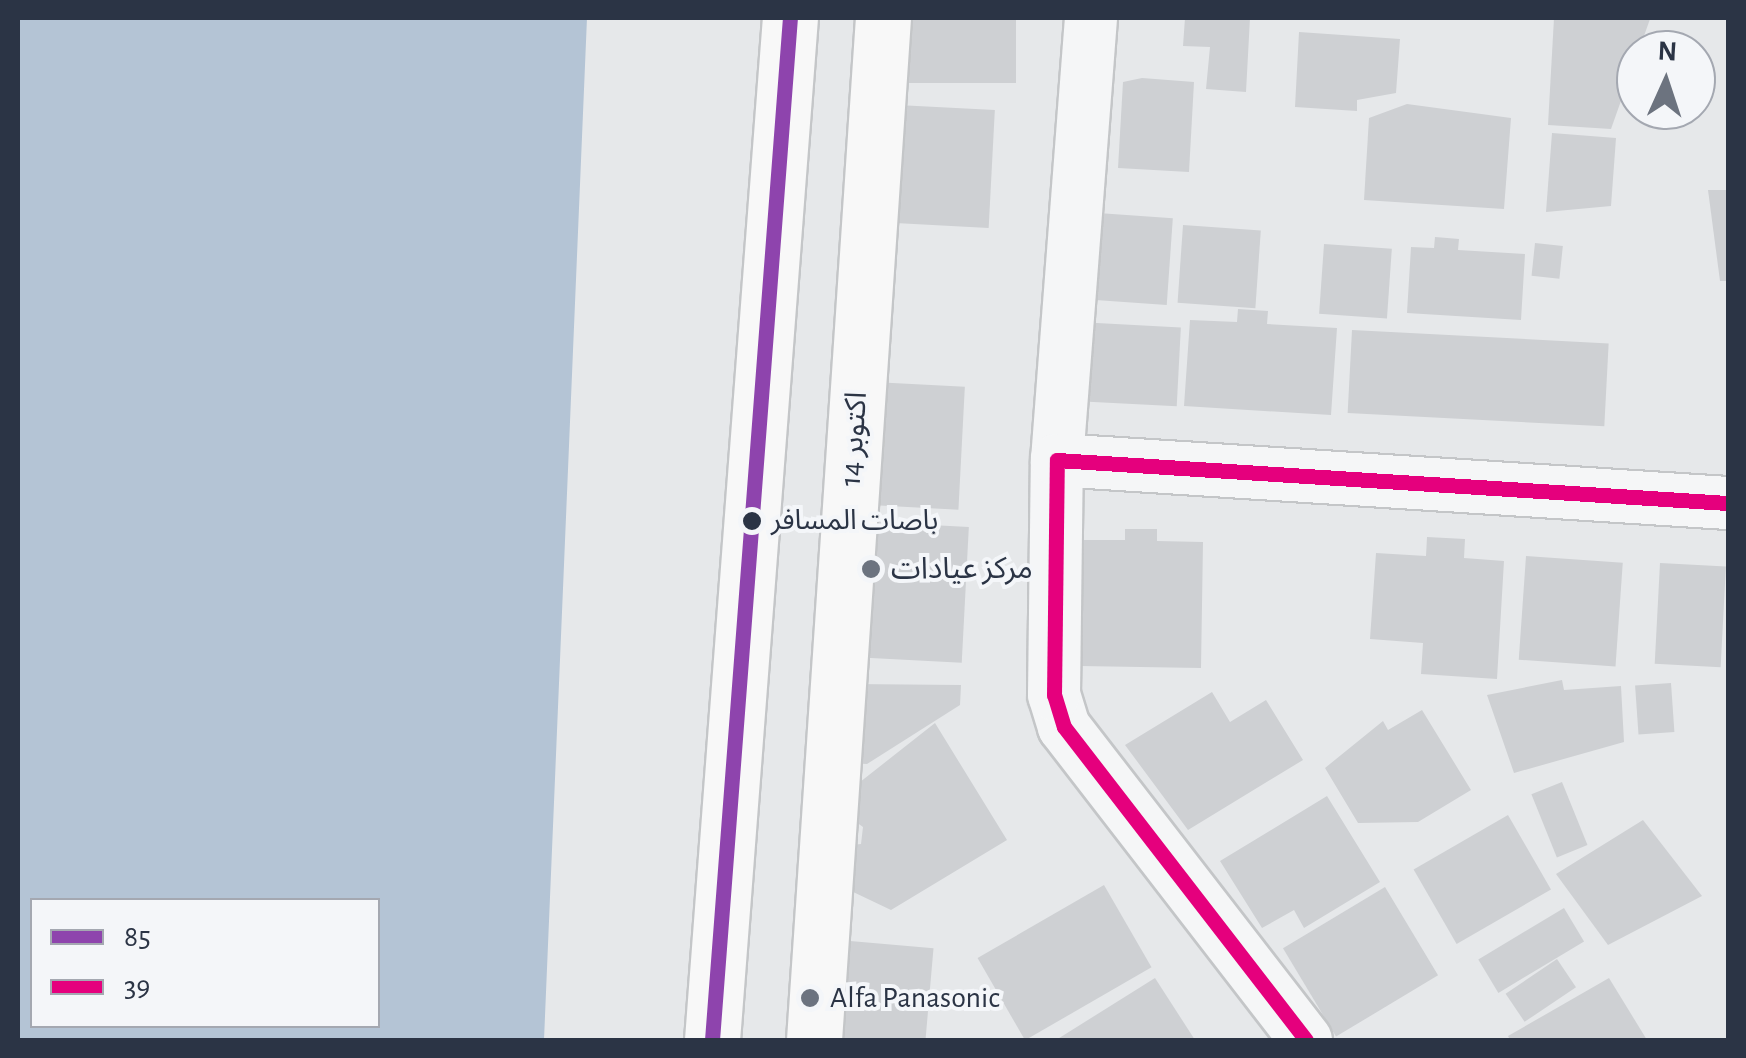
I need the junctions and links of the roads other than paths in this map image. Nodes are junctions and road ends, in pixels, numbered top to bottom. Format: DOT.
graph roads {
  1 [pos="790,18"];
  2 [pos="883,18"];
  3 [pos="1091,18"];
  4 [pos="1057,460"];
  5 [pos="1728,503"];
  6 [pos="712,1040"];
  7 [pos="814,1040"];
  8 [pos="1306,1040"];
  1 -- 6 [label="highway"];
  2 -- 7 [label="highway, 14 اكتوبر"];
  3 -- 4 [label="street"];
  4 -- 5 [label="street"];
  4 -- 8 [label="street"];
}
